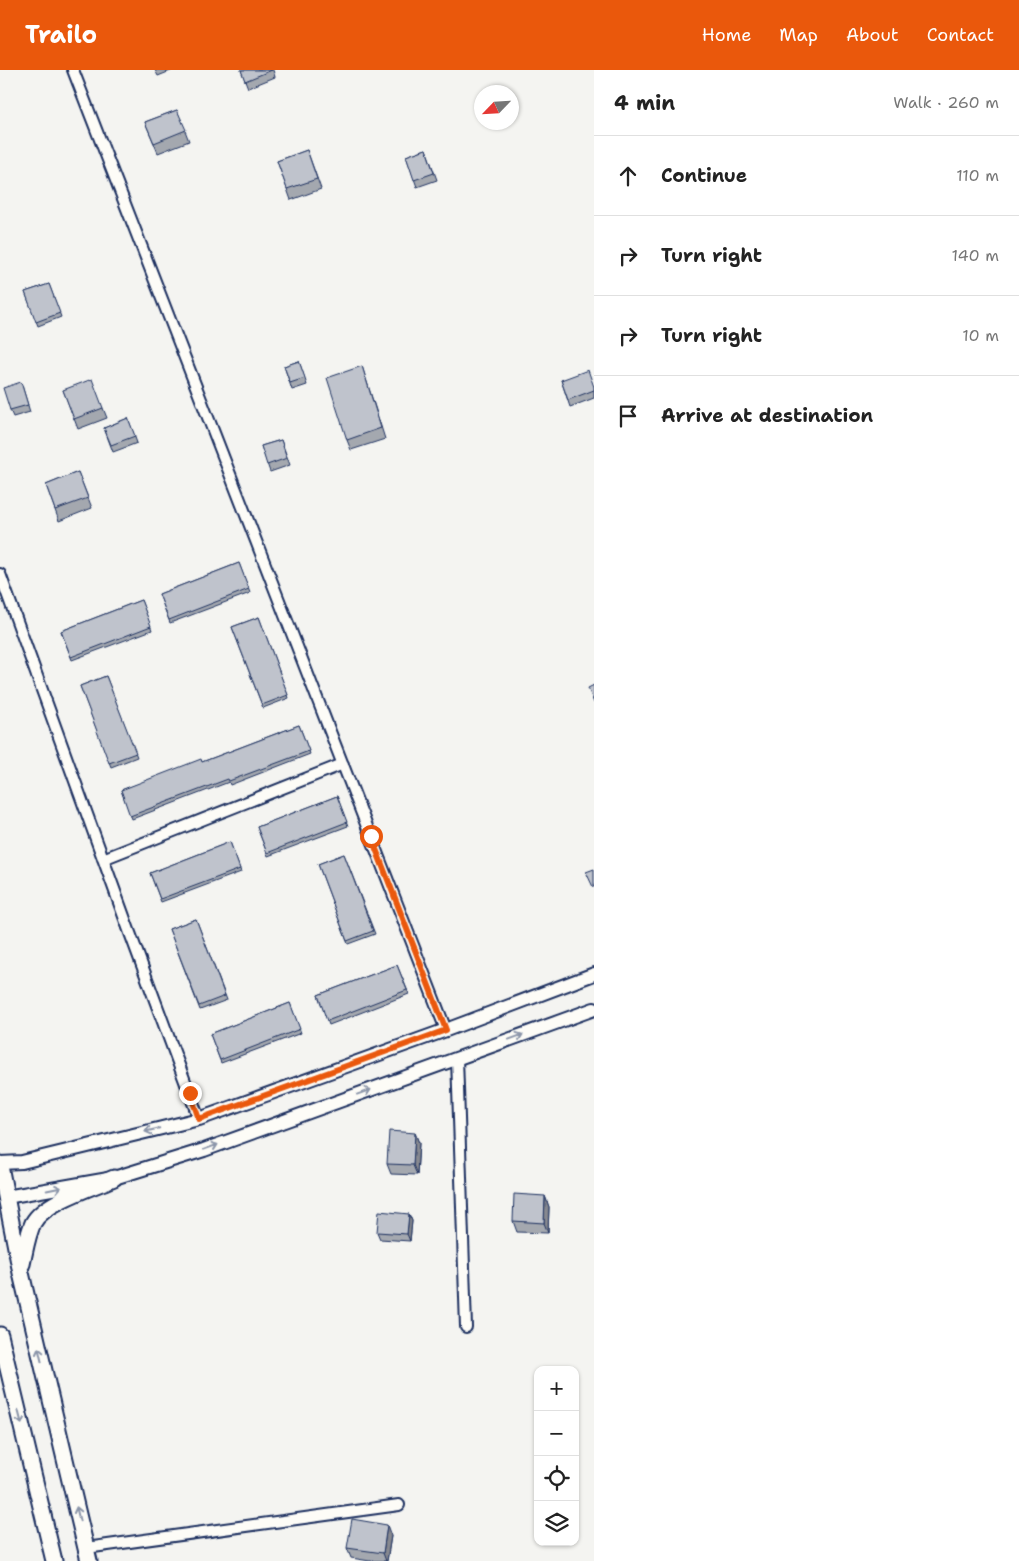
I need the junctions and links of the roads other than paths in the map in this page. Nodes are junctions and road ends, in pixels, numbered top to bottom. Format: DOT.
graph roads {
  1 [pos="73,70"];
  2 [pos="0,574"];
  3 [pos="343,764"];
  4 [pos="103,859"];
  5 [pos="594,974"];
  6 [pos="594,1009"];
  7 [pos="446,1030"];
  8 [pos="457,1058"];
  9 [pos="199,1119"];
  10 [pos="0,1165"];
  11 [pos="114,1178"];
  12 [pos="3,1197"];
  13 [pos="21,1273"];
  14 [pos="466,1327"];
  15 [pos="0,1336"];
  16 [pos="399,1505"];
  17 [pos="87,1554"];
  18 [pos="54,1561"];
  1 -- 3 [label="street"];
  2 -- 4 [label="street"];
  3 -- 4 [label="street"];
  3 -- 7 [label="street"];
  4 -- 9 [label="street"];
  5 -- 7 [label="street"];
  8 -- 6 [label="street, one-way"];
  7 -- 9 [label="street"];
  11 -- 8 [label="street, one-way"];
  8 -- 14 [label="street"];
  9 -- 10 [label="street, one-way"];
  10 -- 12 [label="main road"];
  12 -- 11 [label="street, one-way"];
  11 -- 13 [label="main road"];
  12 -- 13 [label="main road"];
  17 -- 13 [label="main road, one-way"];
  15 -- 18 [label="main road, one-way"];
  16 -- 17 [label="street"];
}
